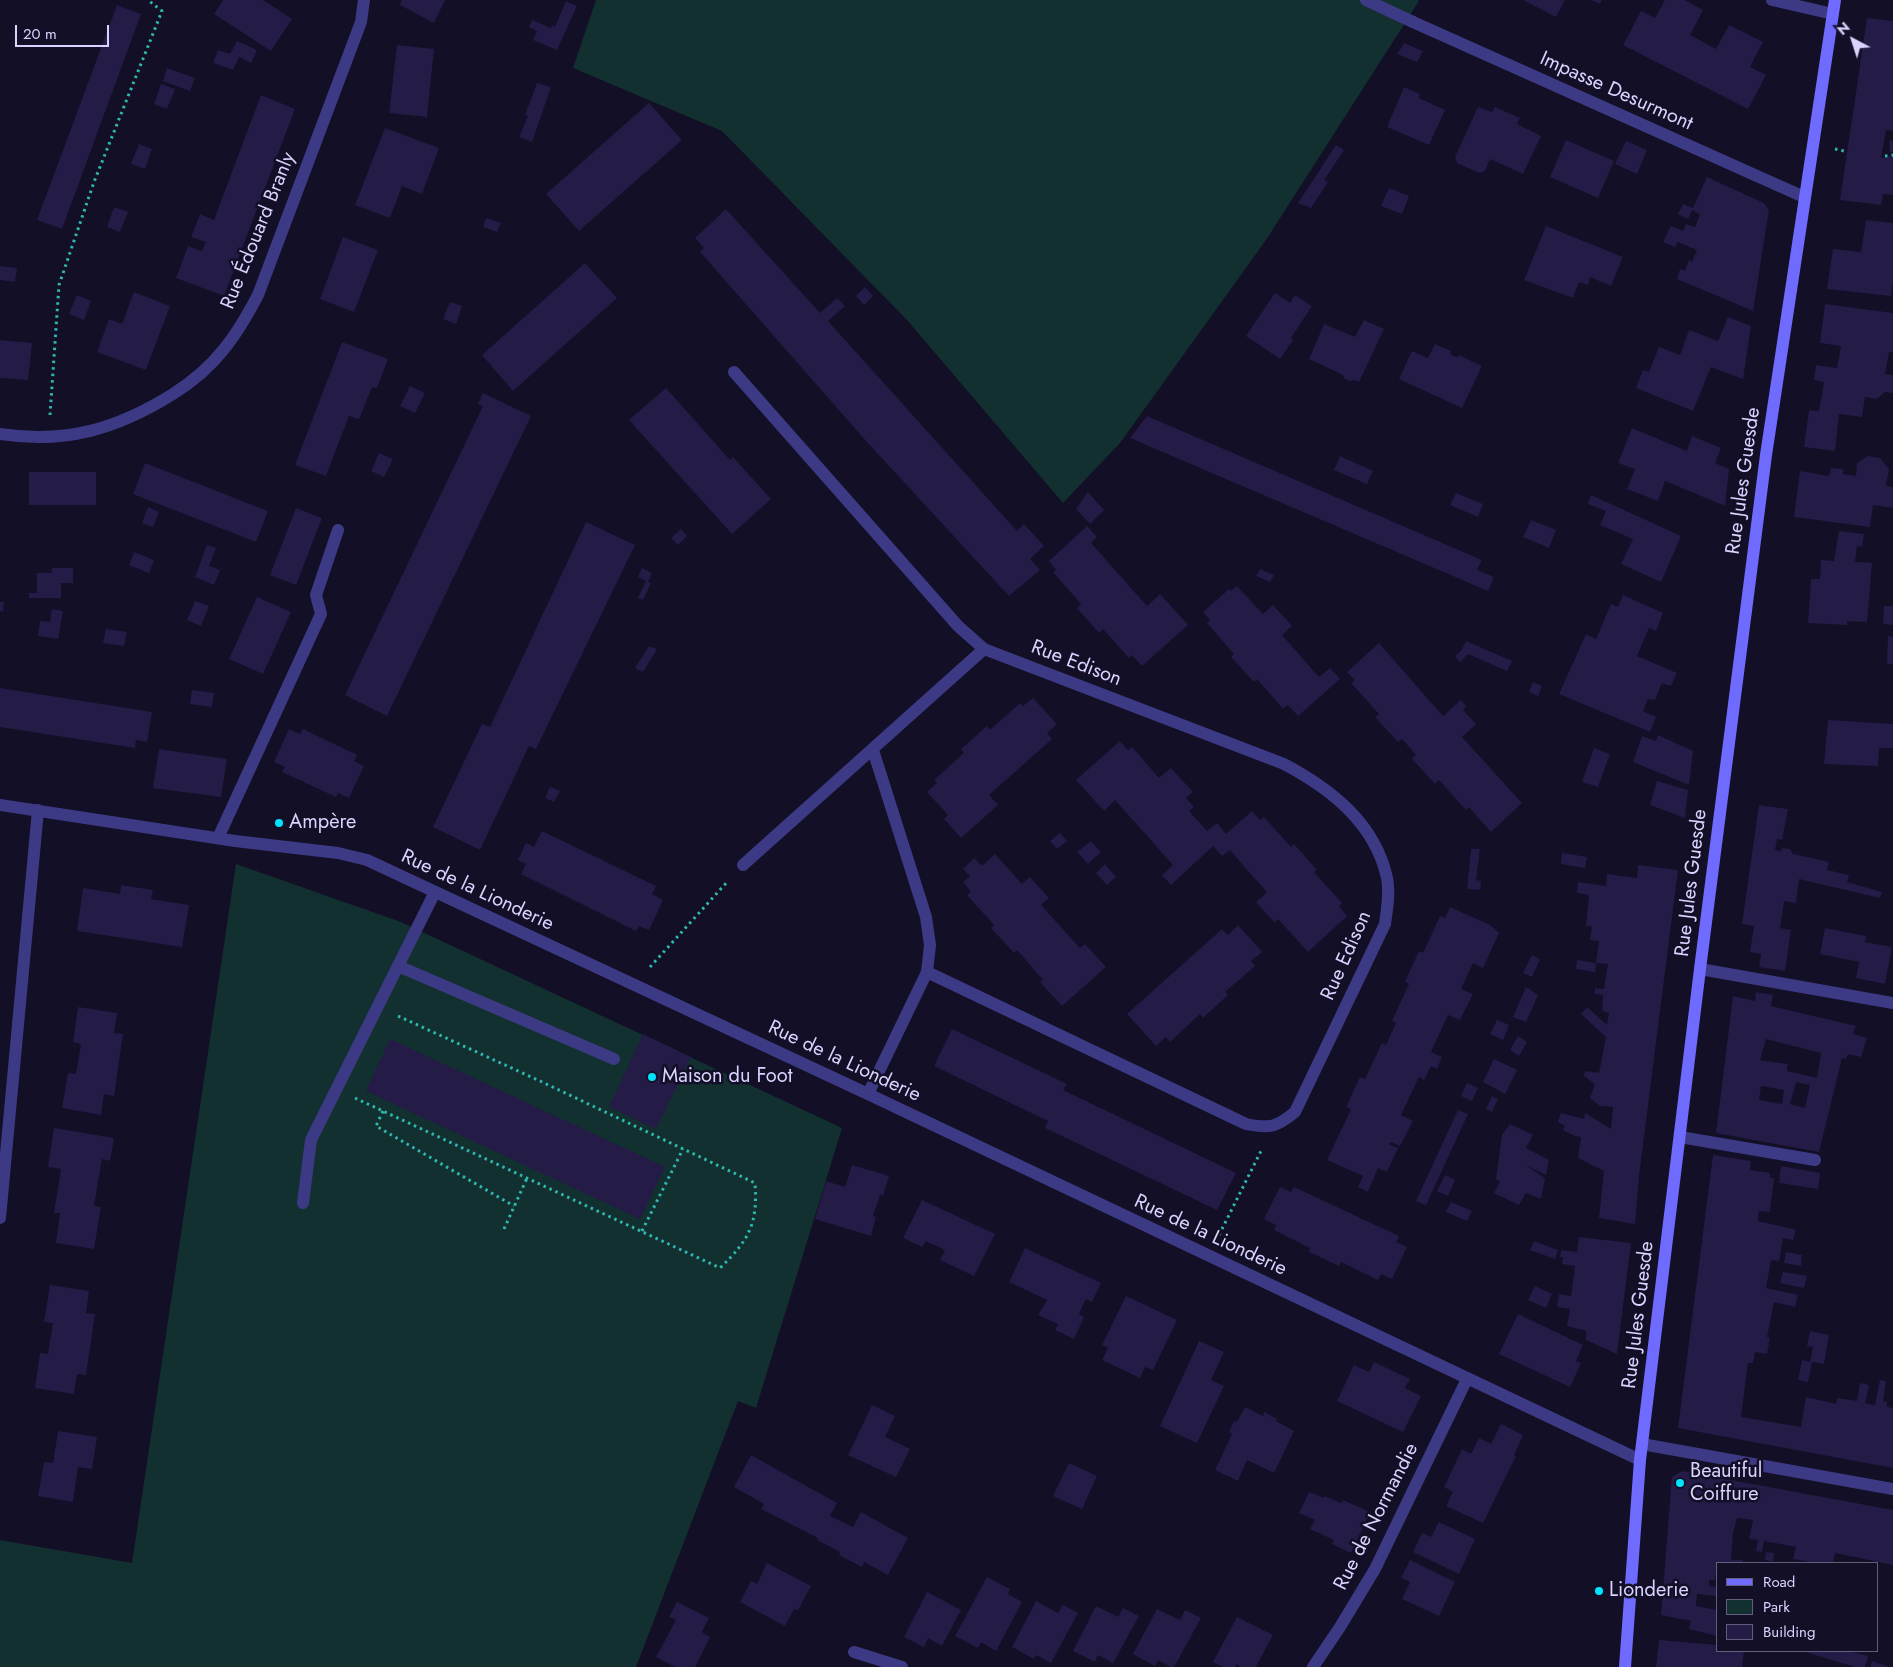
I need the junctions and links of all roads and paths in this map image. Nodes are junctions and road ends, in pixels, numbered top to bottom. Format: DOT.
graph roads {
  1 [pos="148,0"];
  2 [pos="364,0"];
  3 [pos="1366,0"];
  4 [pos="1772,0"];
  5 [pos="1835,0"];
  6 [pos="1833,14"];
  7 [pos="1893,155"];
  8 [pos="1885,156"];
  9 [pos="1804,197"];
  10 [pos="734,372"];
  11 [pos="0,434"];
  12 [pos="48,438"];
  13 [pos="338,530"];
  14 [pos="984,649"];
  15 [pos="873,750"];
  16 [pos="0,805"];
  17 [pos="38,810"];
  18 [pos="218,838"];
  19 [pos="744,864"];
  20 [pos="435,892"];
  21 [pos="398,966"];
  22 [pos="1700,970"];
  23 [pos="927,972"];
  24 [pos="634,985"];
  25 [pos="1893,1003"];
  26 [pos="378,1006"];
  27 [pos="614,1059"];
  28 [pos="337,1089"];
  29 [pos="868,1094"];
  30 [pos="383,1111"];
  31 [pos="1273,1126"];
  32 [pos="1680,1137"];
  33 [pos="683,1149"];
  34 [pos="1815,1160"];
  35 [pos="526,1178"];
  36 [pos="303,1203"];
  37 [pos="514,1206"];
  38 [pos="0,1218"];
  39 [pos="504,1229"];
  40 [pos="642,1232"];
  41 [pos="1208,1256"];
  42 [pos="1467,1379"];
  43 [pos="1642,1444"];
  44 [pos="1640,1460"];
  45 [pos="1893,1489"];
  46 [pos="854,1652"];
  47 [pos="902,1667"];
  48 [pos="1313,1667"];
  49 [pos="1625,1667"];
  1 -- 12 [label="path"];
  2 -- 12 [label="street, Rue Édouard Branly"];
  3 -- 9 [label="street, Impasse Desurmont"];
  4 -- 6 [label="street"];
  5 -- 6 [label="main road, Rue Jules Guesde"];
  6 -- 9 [label="main road, Rue Jules Guesde"];
  7 -- 8 [label="path"];
  9 -- 22 [label="main road, Rue Jules Guesde"];
  10 -- 14 [label="street, Rue Edison"];
  11 -- 12 [label="street, Rue Édouard Branly"];
  13 -- 18 [label="street"];
  14 -- 15 [label="street"];
  14 -- 31 [label="street, Rue Edison"];
  15 -- 19 [label="street"];
  15 -- 23 [label="street"];
  16 -- 17 [label="street, Rue de la Lionderie"];
  17 -- 18 [label="street, Rue de la Lionderie"];
  17 -- 38 [label="street"];
  18 -- 20 [label="street, Rue de la Lionderie"];
  19 -- 24 [label="path"];
  20 -- 21 [label="street"];
  20 -- 24 [label="street, Rue de la Lionderie"];
  21 -- 26 [label="street"];
  21 -- 27 [label="street"];
  22 -- 25 [label="street, Rue Jules Guesde"];
  22 -- 32 [label="main road, Rue Jules Guesde"];
  23 -- 29 [label="street"];
  23 -- 31 [label="street"];
  24 -- 29 [label="street, Rue de la Lionderie"];
  26 -- 28 [label="street"];
  26 -- 33 [label="path"];
  28 -- 30 [label="path"];
  28 -- 36 [label="street"];
  29 -- 41 [label="street, Rue de la Lionderie"];
  30 -- 35 [label="path"];
  30 -- 37 [label="path"];
  31 -- 41 [label="path"];
  32 -- 34 [label="street"];
  32 -- 43 [label="main road, Rue Jules Guesde"];
  33 -- 40 [label="path"];
  33 -- 40 [label="path"];
  35 -- 37 [label="path"];
  35 -- 40 [label="path"];
  37 -- 39 [label="path"];
  41 -- 42 [label="street, Rue de la Lionderie"];
  42 -- 44 [label="street, Rue de la Lionderie"];
  42 -- 48 [label="street, Rue de Normandie"];
  43 -- 44 [label="main road, Rue Jules Guesde"];
  43 -- 45 [label="street"];
  44 -- 49 [label="main road, Rue Jules Guesde"];
  46 -- 47 [label="street"];
}
